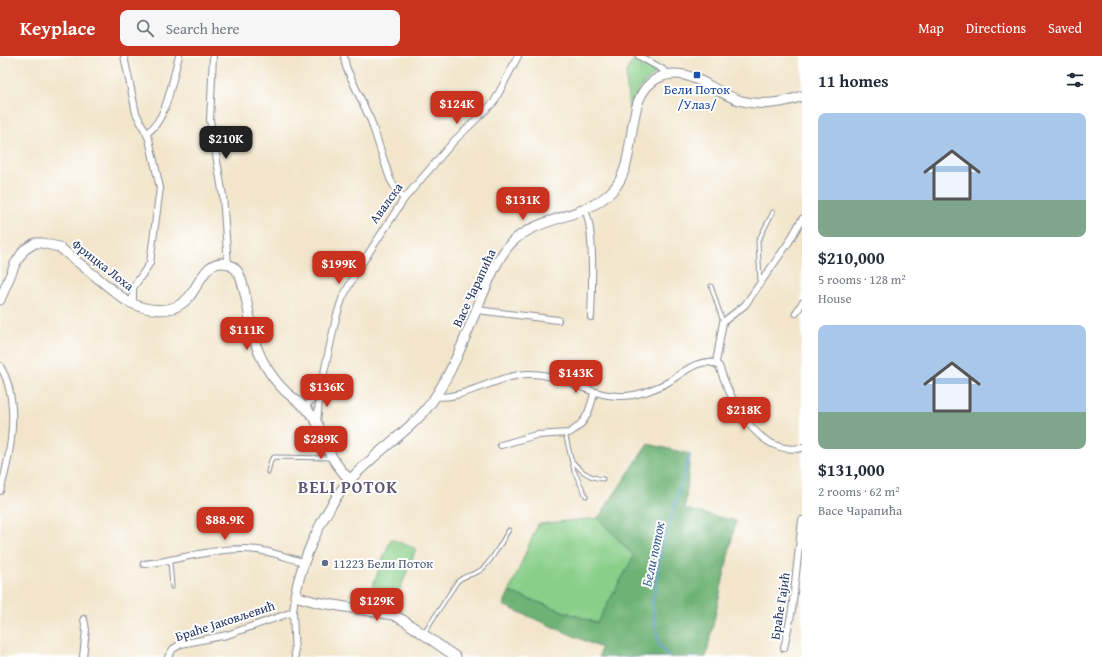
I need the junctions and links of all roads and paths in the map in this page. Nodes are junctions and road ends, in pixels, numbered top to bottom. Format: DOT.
graph roads {
  1 [pos="124,56"];
  2 [pos="179,56"];
  3 [pos="213,56"];
  4 [pos="344,56"];
  5 [pos="518,56"];
  6 [pos="638,56"];
  7 [pos="668,75"];
  8 [pos="802,96"];
  9 [pos="147,133"];
  10 [pos="404,199"];
  11 [pos="585,210"];
  12 [pos="773,212"];
  13 [pos="802,219"];
  14 [pos="228,265"];
  15 [pos="760,283"];
  16 [pos="711,286"];
  17 [pos="0,300"];
  18 [pos="802,303"];
  19 [pos="133,304"];
  20 [pos="477,310"];
  21 [pos="796,313"];
  22 [pos="591,317"];
  23 [pos="558,320"];
  24 [pos="723,322"];
  25 [pos="716,363"];
  26 [pos="0,366"];
  27 [pos="320,391"];
  28 [pos="594,393"];
  29 [pos="436,396"];
  30 [pos="305,407"];
  31 [pos="317,423"];
  32 [pos="565,433"];
  33 [pos="501,445"];
  34 [pos="802,448"];
  35 [pos="332,458"];
  36 [pos="570,459"];
  37 [pos="268,472"];
  38 [pos="603,479"];
  39 [pos="350,480"];
  40 [pos="0,491"];
  41 [pos="586,496"];
  42 [pos="802,520"];
  43 [pos="509,530"];
  44 [pos="170,561"];
  45 [pos="304,562"];
  46 [pos="144,564"];
  47 [pos="172,587"];
  48 [pos="295,596"];
  49 [pos="293,612"];
  50 [pos="84,619"];
  51 [pos="423,634"];
  52 [pos="784,648"];
  53 [pos="83,657"];
  54 [pos="168,657"];
  55 [pos="295,657"];
  56 [pos="456,657"];
  1 -- 9 [label="street"];
  2 -- 9 [label="street"];
  3 -- 14 [label="street"];
  4 -- 10 [label="street"];
  5 -- 10 [label="street, Авалска"];
  6 -- 7 [label="street"];
  7 -- 8 [label="street, Васе Чарапића"];
  7 -- 11 [label="street, Васе Чарапића"];
  9 -- 19 [label="street"];
  10 -- 27 [label="street, Авалска"];
  11 -- 20 [label="street, Васе Чарапића"];
  11 -- 22 [label="street"];
  12 -- 15 [label="lane"];
  13 -- 15 [label="street"];
  14 -- 19 [label="street, Фрицка Лоха"];
  14 -- 30 [label="street"];
  15 -- 24 [label="street"];
  16 -- 24 [label="lane"];
  17 -- 19 [label="street, Фрицка Лоха"];
  18 -- 21 [label="street"];
  20 -- 23 [label="street"];
  20 -- 29 [label="street, Васе Чарапића"];
  24 -- 25 [label="street"];
  25 -- 28 [label="street"];
  25 -- 34 [label="street"];
  26 -- 40 [label="street"];
  27 -- 30 [label="street"];
  27 -- 31 [label="street, Авалска"];
  28 -- 29 [label="street"];
  28 -- 32 [label="street"];
  29 -- 39 [label="street, Васе Чарапића"];
  30 -- 31 [label="street, Авалска"];
  31 -- 35 [label="street, Авалска"];
  32 -- 33 [label="street"];
  32 -- 36 [label="lane"];
  35 -- 37 [label="lane"];
  35 -- 39 [label="street, Авалска"];
  36 -- 38 [label="lane"];
  36 -- 41 [label="lane"];
  39 -- 45 [label="street, Васе Чарапића"];
  42 -- 52 [label="street, Браће Гајић"];
  43 -- 51 [label="lane"];
  44 -- 45 [label="street"];
  44 -- 46 [label="street"];
  44 -- 47 [label="lane"];
  45 -- 48 [label="street, Васе Чарапића"];
  48 -- 49 [label="street, Васе Чарапића"];
  48 -- 51 [label="street"];
  49 -- 54 [label="street, Браће Јаковљевић"];
  49 -- 55 [label="street, Васе Чарапића"];
  50 -- 53 [label="street"];
  51 -- 56 [label="street"];
}
